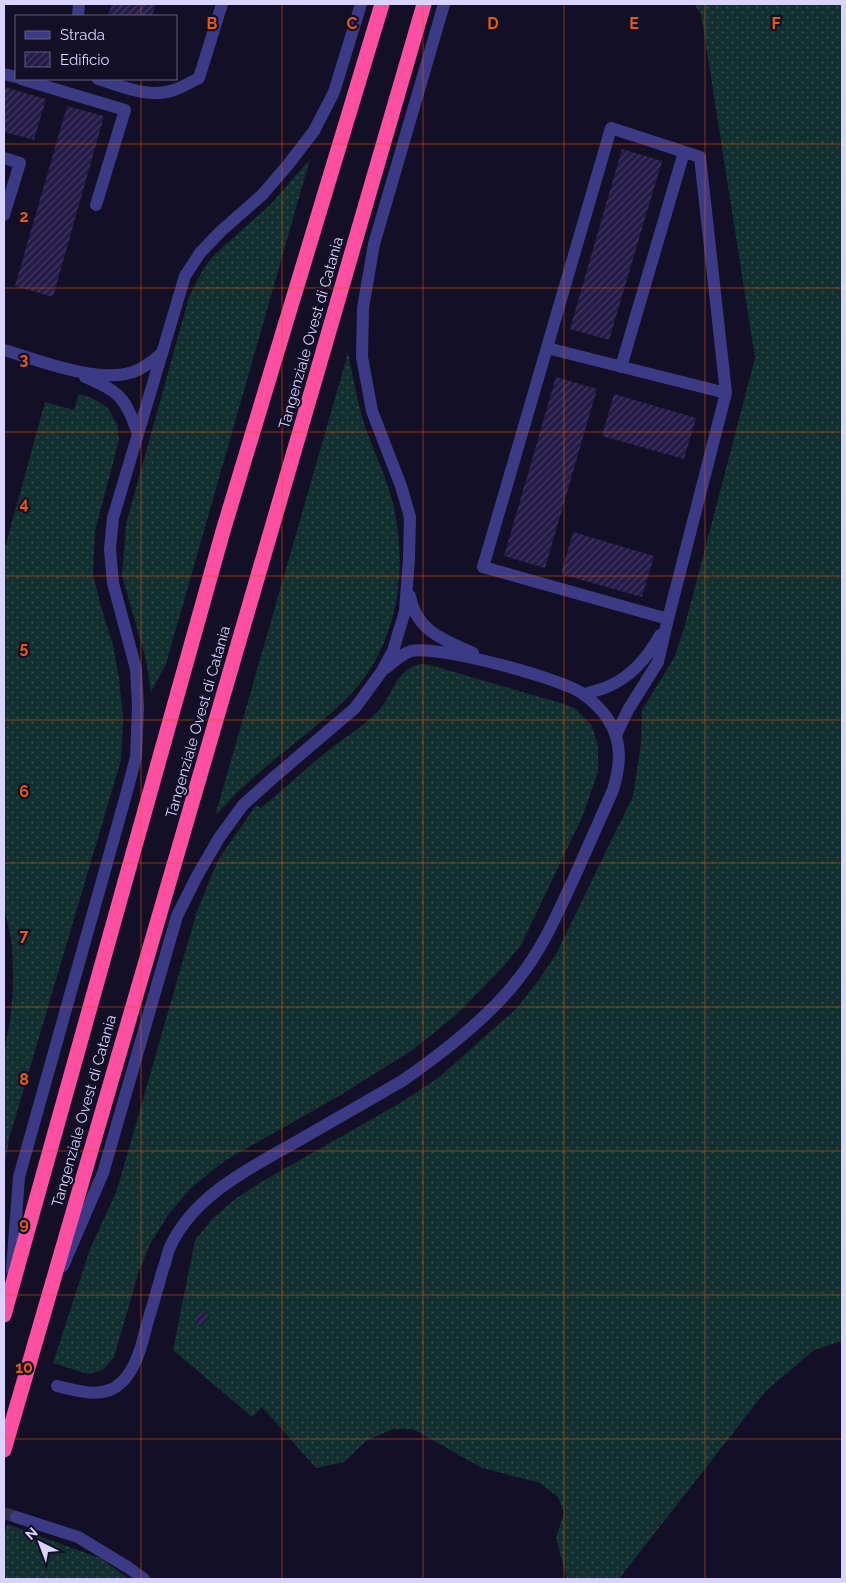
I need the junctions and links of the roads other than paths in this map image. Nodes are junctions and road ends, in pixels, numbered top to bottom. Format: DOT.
graph roads {
  1 [pos="222,4"];
  2 [pos="360,4"];
  3 [pos="382,4"];
  4 [pos="424,4"];
  5 [pos="444,4"];
  6 [pos="24,80"];
  7 [pos="101,80"];
  8 [pos="684,152"];
  9 [pos="4,158"];
  10 [pos="96,205"];
  11 [pos="4,215"];
  12 [pos="547,348"];
  13 [pos="4,350"];
  14 [pos="162,353"];
  15 [pos="621,367"];
  16 [pos="67,368"];
  17 [pos="726,393"];
  18 [pos="138,434"];
  19 [pos="407,584"];
  20 [pos="668,619"];
  21 [pos="498,665"];
  22 [pos="382,671"];
  23 [pos="584,694"];
  24 [pos="616,735"];
  25 [pos="11,1288"];
  26 [pos="45,1310"];
  27 [pos="4,1315"];
  28 [pos="57,1386"];
  29 [pos="4,1450"];
  30 [pos="16,1517"];
  31 [pos="144,1579"];
  1 -- 7 [label="street"];
  2 -- 14 [label="street"];
  3 -- 25 [label="highway, Tangenziale Ovest di Catania"];
  4 -- 26 [label="highway, Tangenziale Ovest di Catania"];
  5 -- 19 [label="street"];
  6 -- 10 [label="street"];
  8 -- 12 [label="street"];
  8 -- 15 [label="street"];
  8 -- 17 [label="street"];
  9 -- 11 [label="street"];
  12 -- 15 [label="street"];
  12 -- 20 [label="street"];
  13 -- 16 [label="street"];
  14 -- 16 [label="street"];
  14 -- 18 [label="street"];
  15 -- 17 [label="street"];
  16 -- 18 [label="street"];
  17 -- 20 [label="street"];
  18 -- 25 [label="street"];
  19 -- 21 [label="street"];
  19 -- 22 [label="street"];
  20 -- 23 [label="street"];
  20 -- 24 [label="street"];
  21 -- 22 [label="street"];
  21 -- 23 [label="street"];
  22 -- 26 [label="street"];
  23 -- 24 [label="street"];
  24 -- 28 [label="street"];
  25 -- 27 [label="highway, Tangenziale Ovest di Catania"];
  26 -- 29 [label="highway, Tangenziale Ovest di Catania"];
  30 -- 31 [label="street"];
}
